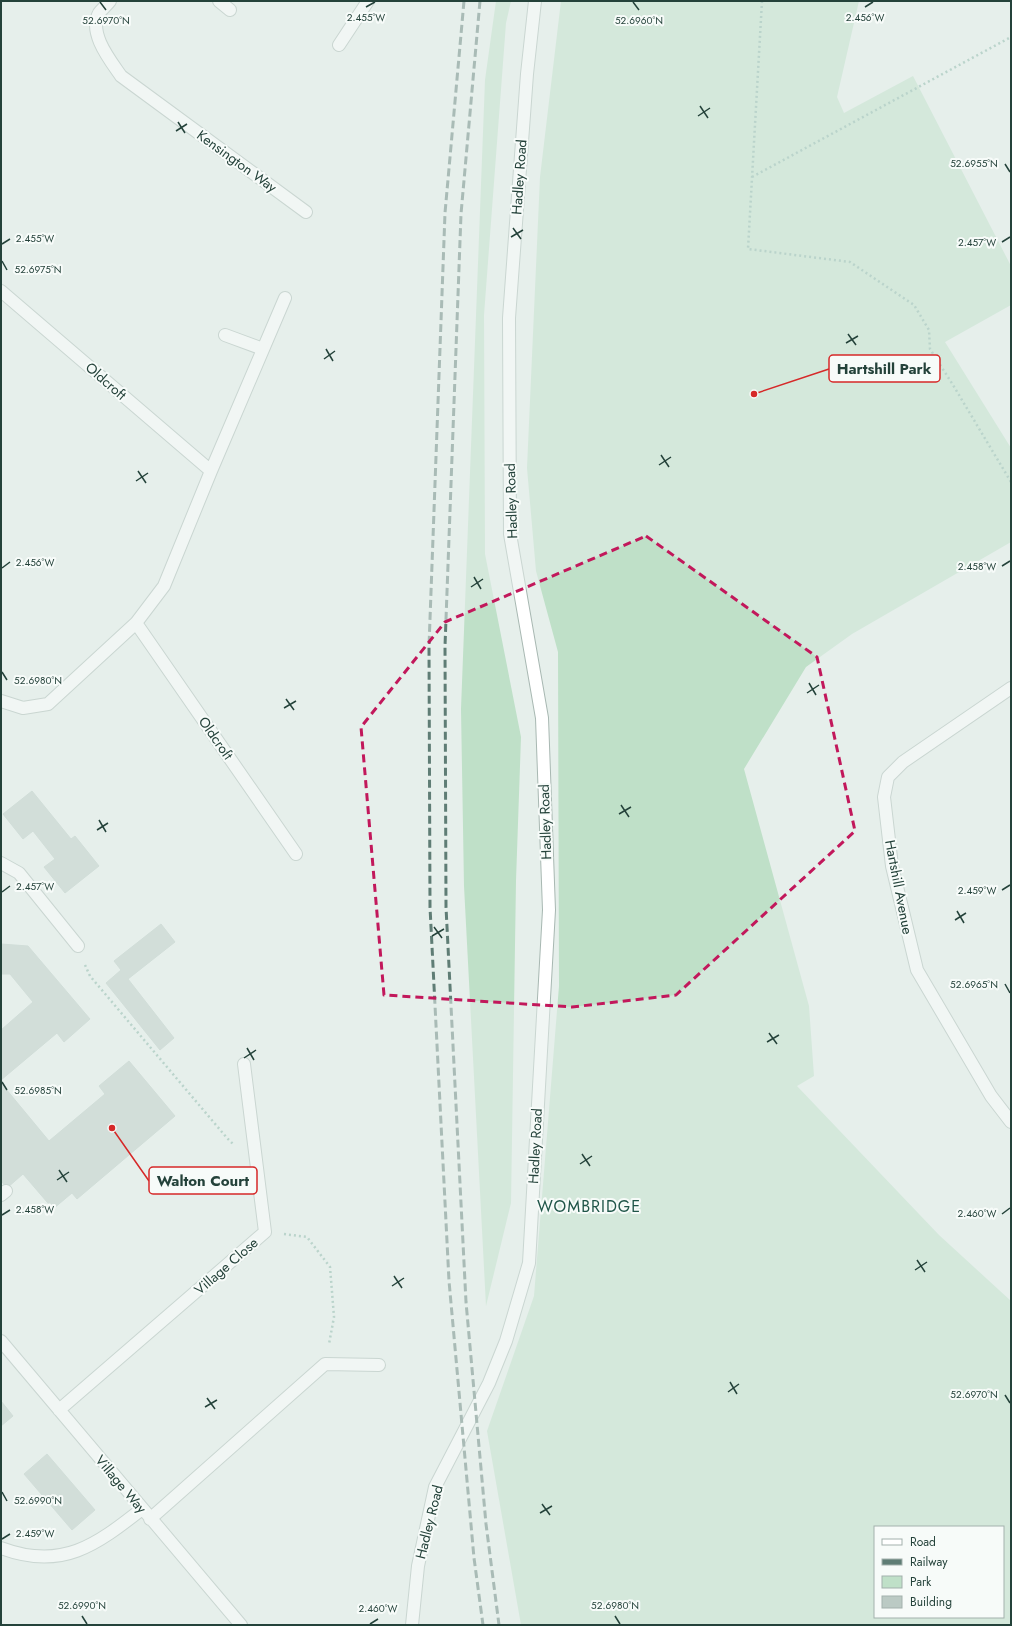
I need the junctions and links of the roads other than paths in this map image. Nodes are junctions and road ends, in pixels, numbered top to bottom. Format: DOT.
graph roads {
  1 [pos="110,1"];
  2 [pos="219,1"];
  3 [pos="368,1"];
  4 [pos="535,1"];
  5 [pos="230,10"];
  6 [pos="339,45"];
  7 [pos="306,212"];
  8 [pos="1,291"];
  9 [pos="285,298"];
  10 [pos="226,335"];
  11 [pos="263,349"];
  12 [pos="211,471"];
  13 [pos="136,623"];
  14 [pos="1011,688"];
  15 [pos="1,701"];
  16 [pos="296,854"];
  17 [pos="1,863"];
  18 [pos="78,946"];
  19 [pos="244,1064"];
  20 [pos="1011,1122"];
  21 [pos="1,1341"];
  22 [pos="379,1365"];
  23 [pos="59,1410"];
  24 [pos="142,1509"];
  25 [pos="150,1519"];
  26 [pos="1,1548"];
  27 [pos="242,1625"];
  28 [pos="412,1625"];
  1 -- 7 [label="street, Kensington Way"];
  2 -- 5 [label="street"];
  3 -- 6 [label="street"];
  4 -- 28 [label="street, Hadley Road"];
  8 -- 12 [label="street, Oldcroft"];
  9 -- 11 [label="street"];
  10 -- 11 [label="street"];
  11 -- 12 [label="street"];
  12 -- 13 [label="street"];
  13 -- 15 [label="street"];
  13 -- 16 [label="street, Oldcroft"];
  14 -- 20 [label="street, Hartshill Avenue"];
  17 -- 18 [label="street"];
  19 -- 23 [label="street, Village Close"];
  21 -- 23 [label="street, Village Way"];
  22 -- 25 [label="street"];
  23 -- 24 [label="street, Village Way"];
  24 -- 25 [label="street, Village Way"];
  24 -- 26 [label="street"];
  25 -- 27 [label="street, Village Way"];
}
